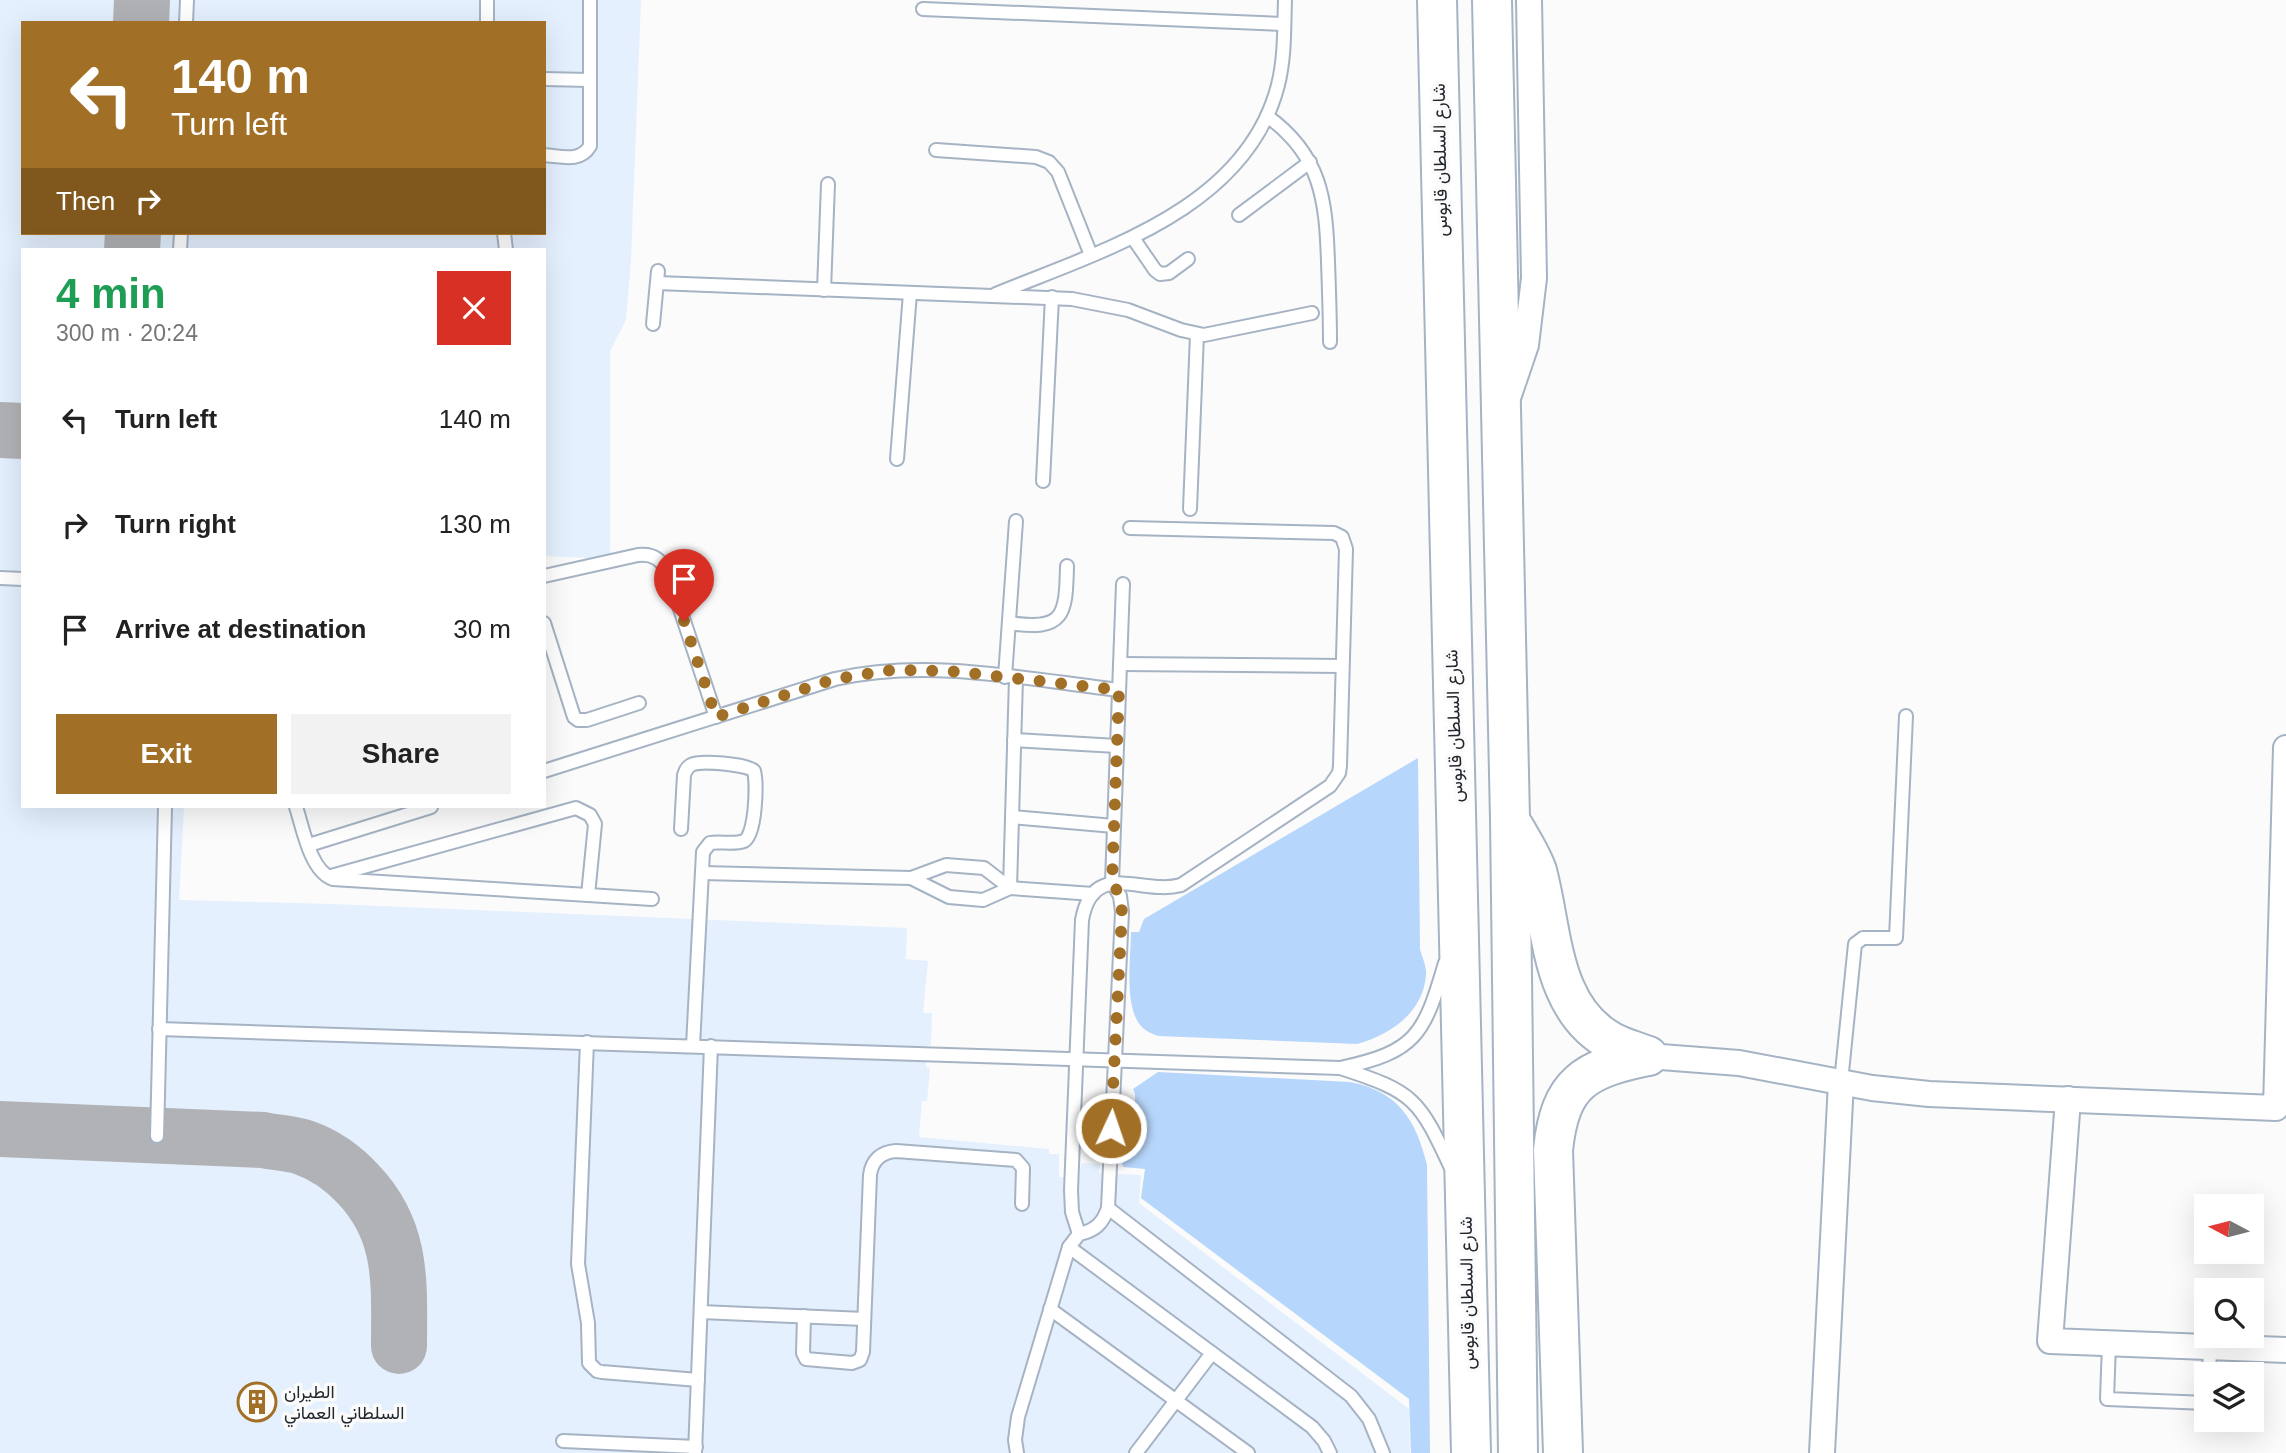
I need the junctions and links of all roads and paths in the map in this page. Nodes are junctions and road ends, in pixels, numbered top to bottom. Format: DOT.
graph roads {
  1 [pos="187,0"];
  2 [pos="487,0"];
  3 [pos="590,0"];
  4 [pos="1285,0"];
  5 [pos="1437,0"];
  6 [pos="1492,0"];
  7 [pos="1529,0"];
  8 [pos="923,9"];
  9 [pos="186,21"];
  10 [pos="488,21"];
  11 [pos="1284,24"];
  12 [pos="546,79"];
  13 [pos="589,80"];
  14 [pos="1267,116"];
  15 [pos="936,150"];
  16 [pos="546,155"];
  17 [pos="1310,162"];
  18 [pos="828,184"];
  19 [pos="1239,215"];
  20 [pos="1133,237"];
  21 [pos="1091,255"];
  22 [pos="1188,259"];
  23 [pos="824,290"];
  24 [pos="910,293"];
  25 [pos="990,296"];
  26 [pos="1052,297"];
  27 [pos="1312,313"];
  28 [pos="653,324"];
  29 [pos="1197,334"];
  30 [pos="1331,342"];
  31 [pos="1501,419"];
  32 [pos="897,459"];
  33 [pos="1043,481"];
  34 [pos="1190,509"];
  35 [pos="1016,521"];
  36 [pos="1129,528"];
  37 [pos="1067,566"];
  38 [pos="546,576"];
  39 [pos="0,578"];
  40 [pos="21,579"];
  41 [pos="1123,584"];
  42 [pos="1009,623"];
  43 [pos="546,629"];
  44 [pos="1120,664"];
  45 [pos="1342,666"];
  46 [pos="1011,678"];
  47 [pos="1119,690"];
  48 [pos="639,702"];
  49 [pos="1906,716"];
  50 [pos="716,717"];
  51 [pos="1014,740"];
  52 [pos="1117,746"];
  53 [pos="2286,748"];
  54 [pos="546,770"];
  55 [pos="165,808"];
  56 [pos="296,808"];
  57 [pos="428,808"];
  58 [pos="1012,817"];
  59 [pos="1510,819"];
  60 [pos="1114,827"];
  61 [pos="681,829"];
  62 [pos="309,845"];
  63 [pos="702,873"];
  64 [pos="327,877"];
  65 [pos="911,878"];
  66 [pos="1112,882"];
  67 [pos="1010,888"];
  68 [pos="1093,894"];
  69 [pos="588,895"];
  70 [pos="652,899"];
  71 [pos="1459,918"];
  72 [pos="159,1029"];
  73 [pos="587,1042"];
  74 [pos="693,1046"];
  75 [pos="711,1046"];
  76 [pos="1647,1055"];
  77 [pos="1076,1059"];
  78 [pos="1114,1061"];
  79 [pos="1340,1068"];
  80 [pos="1840,1082"];
  81 [pos="2068,1100"];
  82 [pos="157,1136"];
  83 [pos="1465,1200"];
  84 [pos="1022,1204"];
  85 [pos="1108,1208"];
  86 [pos="1079,1234"];
  87 [pos="1069,1247"];
  88 [pos="1050,1309"];
  89 [pos="701,1312"];
  90 [pos="804,1316"];
  91 [pos="864,1319"];
  92 [pos="2109,1344"];
  93 [pos="2194,1347"];
  94 [pos="2235,1348"];
  95 [pos="2286,1350"];
  96 [pos="1212,1353"];
  97 [pos="698,1380"];
  98 [pos="1177,1401"];
  99 [pos="2194,1402"];
  100 [pos="563,1441"];
  101 [pos="607,1448"];
  102 [pos="696,1450"];
  103 [pos="1017,1453"];
  104 [pos="1136,1453"];
  105 [pos="1248,1453"];
  106 [pos="1330,1453"];
  107 [pos="1383,1453"];
  108 [pos="1471,1453"];
  109 [pos="1518,1453"];
  110 [pos="1563,1453"];
  111 [pos="1822,1453"];
  1 -- 9 [label="lane"];
  2 -- 10 [label="lane"];
  3 -- 13 [label="lane"];
  4 -- 11 [label="lane"];
  5 -- 71 [label="highway, شارع السلطان قابوس"];
  6 -- 31 [label="highway"];
  7 -- 31 [label="street"];
  8 -- 11 [label="lane"];
  11 -- 14 [label="lane"];
  12 -- 13 [label="lane"];
  13 -- 16 [label="lane"];
  14 -- 17 [label="lane"];
  14 -- 20 [label="lane"];
  15 -- 21 [label="lane"];
  17 -- 19 [label="lane"];
  17 -- 30 [label="lane"];
  18 -- 23 [label="lane"];
  20 -- 21 [label="lane"];
  20 -- 22 [label="lane"];
  21 -- 25 [label="lane"];
  23 -- 24 [label="lane"];
  23 -- 28 [label="lane"];
  24 -- 25 [label="lane"];
  24 -- 32 [label="lane"];
  25 -- 26 [label="lane"];
  26 -- 29 [label="lane"];
  26 -- 33 [label="lane"];
  27 -- 29 [label="lane"];
  29 -- 34 [label="lane"];
  31 -- 59 [label="highway"];
  35 -- 42 [label="lane"];
  36 -- 45 [label="lane"];
  37 -- 42 [label="lane"];
  38 -- 50 [label="lane"];
  39 -- 40 [label="lane"];
  41 -- 44 [label="lane"];
  42 -- 46 [label="lane"];
  43 -- 48 [label="lane"];
  44 -- 45 [label="lane"];
  44 -- 47 [label="lane"];
  45 -- 66 [label="lane"];
  46 -- 47 [label="lane"];
  46 -- 50 [label="lane"];
  46 -- 51 [label="lane"];
  47 -- 52 [label="lane"];
  49 -- 80 [label="lane"];
  50 -- 54 [label="lane"];
  51 -- 52 [label="lane"];
  51 -- 58 [label="lane"];
  52 -- 60 [label="lane"];
  53 -- 81 [label="street"];
  55 -- 72 [label="lane"];
  56 -- 62 [label="lane"];
  57 -- 62 [label="lane"];
  58 -- 60 [label="lane"];
  58 -- 67 [label="lane"];
  59 -- 76 [label="highway"];
  59 -- 109 [label="highway"];
  60 -- 66 [label="lane"];
  61 -- 63 [label="lane"];
  62 -- 64 [label="lane"];
  63 -- 65 [label="lane"];
  63 -- 74 [label="lane"];
  64 -- 69 [label="lane"];
  64 -- 69 [label="lane"];
  65 -- 67 [label="lane"];
  65 -- 67 [label="lane"];
  66 -- 68 [label="lane"];
  66 -- 78 [label="lane"];
  67 -- 68 [label="lane"];
  68 -- 77 [label="lane"];
  69 -- 70 [label="lane"];
  71 -- 79 [label="lane"];
  71 -- 83 [label="highway, شارع السلطان قابوس"];
  72 -- 73 [label="lane"];
  72 -- 82 [label="lane"];
  73 -- 74 [label="lane"];
  73 -- 97 [label="lane"];
  74 -- 75 [label="lane"];
  75 -- 77 [label="lane"];
  75 -- 89 [label="lane"];
  76 -- 80 [label="street"];
  76 -- 110 [label="highway"];
  77 -- 78 [label="lane"];
  77 -- 86 [label="lane"];
  78 -- 79 [label="lane"];
  78 -- 85 [label="lane"];
  79 -- 83 [label="lane"];
  80 -- 81 [label="street"];
  80 -- 111 [label="street"];
  81 -- 92 [label="street"];
  83 -- 108 [label="highway, شارع السلطان قابوس"];
  84 -- 91 [label="lane"];
  85 -- 86 [label="lane"];
  85 -- 107 [label="lane"];
  86 -- 87 [label="lane"];
  87 -- 88 [label="lane"];
  87 -- 96 [label="lane"];
  88 -- 98 [label="lane"];
  88 -- 103 [label="lane"];
  89 -- 90 [label="lane"];
  89 -- 97 [label="lane"];
  90 -- 91 [label="lane"];
  90 -- 91 [label="lane"];
  92 -- 93 [label="street"];
  92 -- 99 [label="lane"];
  94 -- 95 [label="street"];
  96 -- 98 [label="lane"];
  96 -- 106 [label="lane"];
  97 -- 102 [label="lane"];
  98 -- 104 [label="lane"];
  98 -- 105 [label="lane"];
  100 -- 101 [label="lane"];
  101 -- 102 [label="lane"];
}
